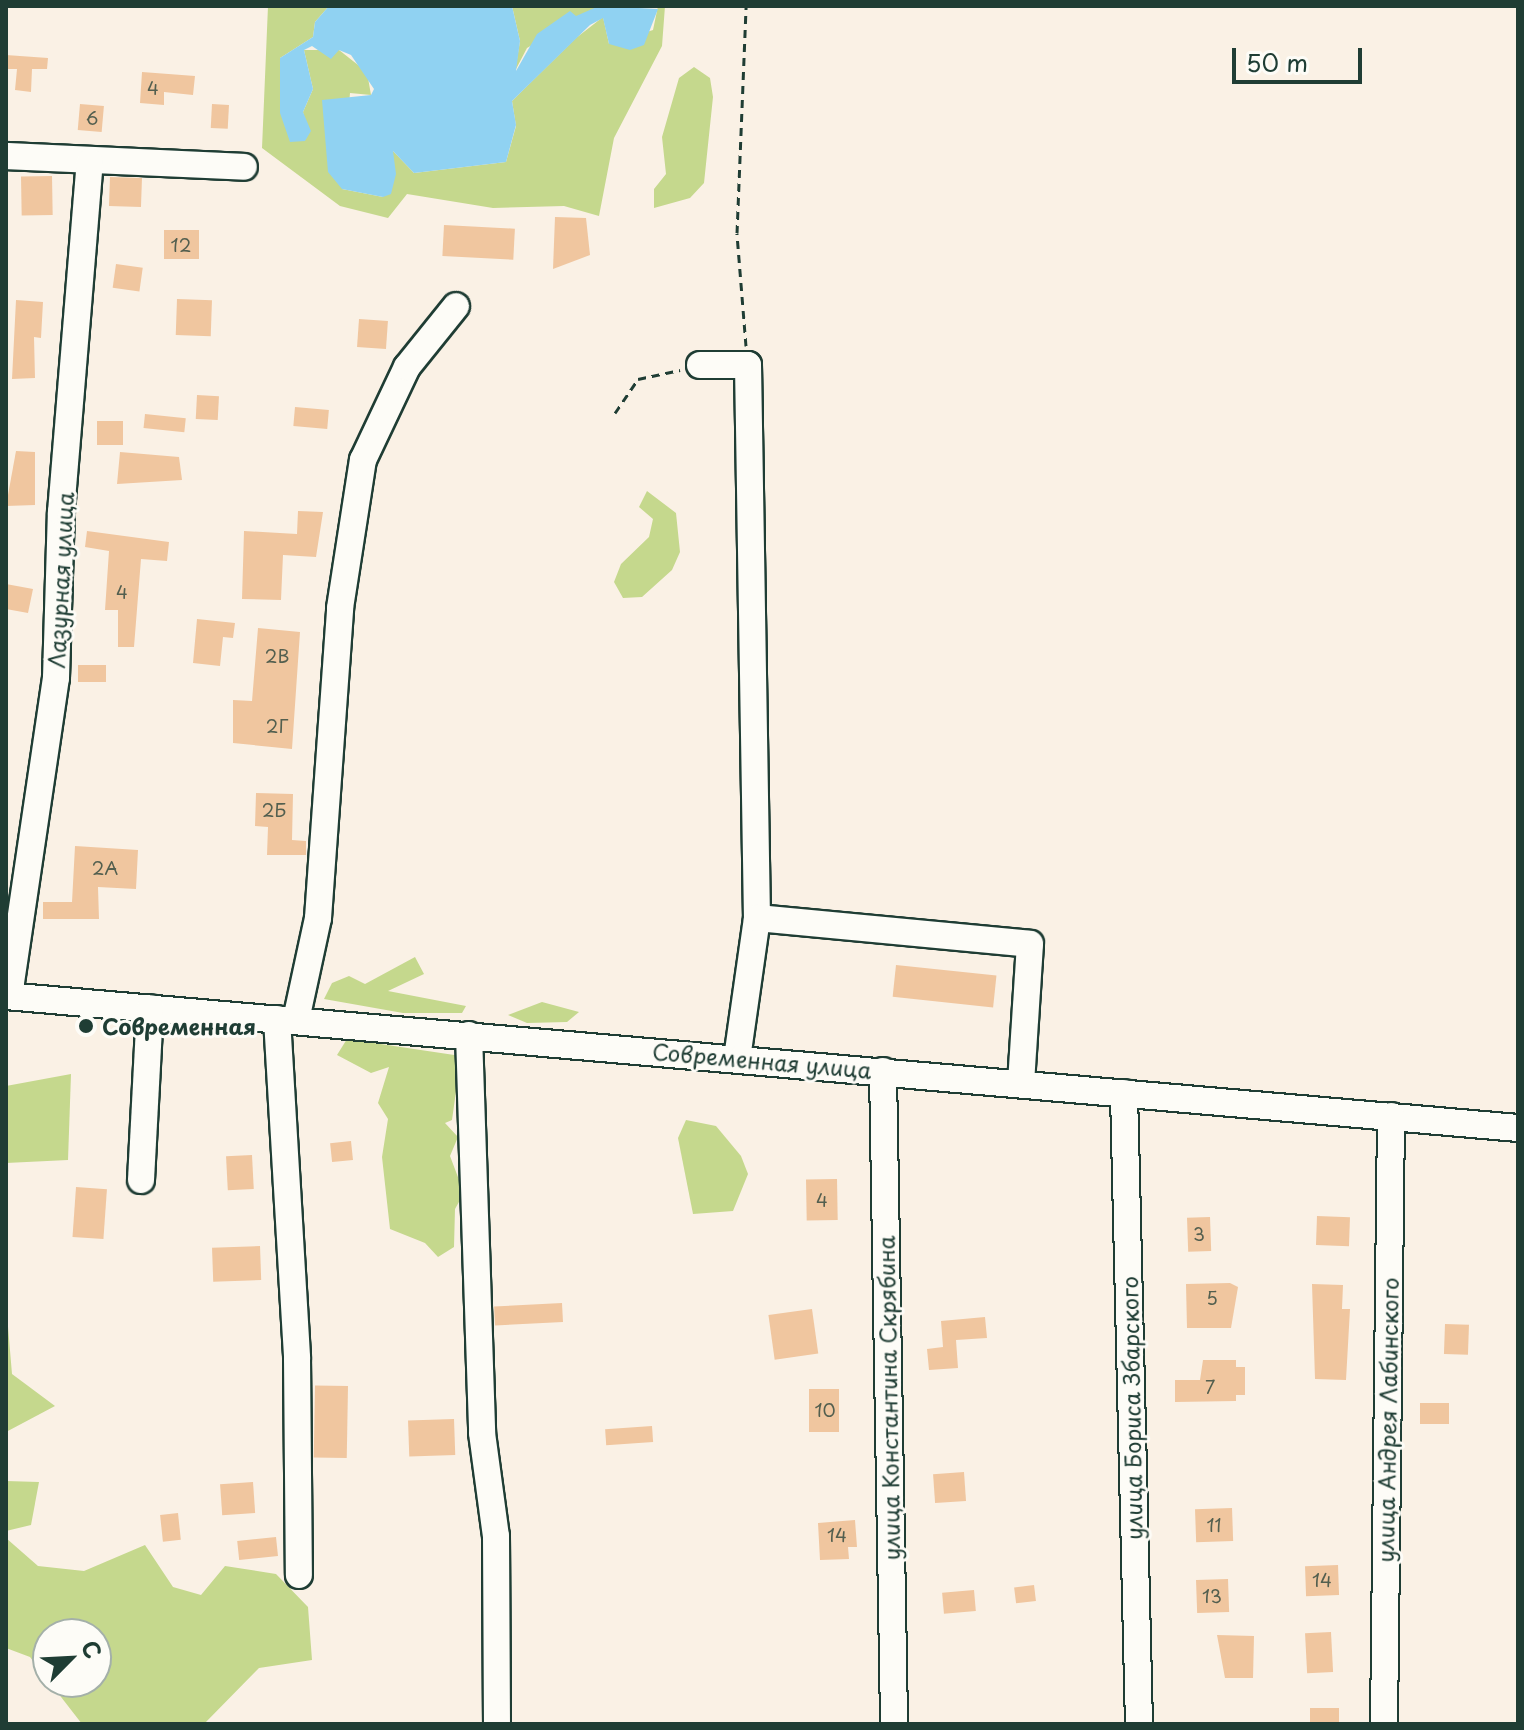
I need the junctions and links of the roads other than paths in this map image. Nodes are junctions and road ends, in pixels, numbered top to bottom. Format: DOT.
graph roads {
  1 [pos="6,156"];
  2 [pos="90,162"];
  3 [pos="244,167"];
  4 [pos="456,306"];
  5 [pos="700,365"];
  6 [pos="757,918"];
  7 [pos="8,996"];
  8 [pos="150,1008"];
  9 [pos="287,1020"];
  10 [pos="469,1035"];
  11 [pos="737,1058"];
  12 [pos="883,1071"];
  13 [pos="1021,1083"];
  14 [pos="1124,1093"];
  15 [pos="1391,1116"];
  16 [pos="1518,1128"];
  17 [pos="141,1180"];
  18 [pos="299,1575"];
  19 [pos="497,1724"];
  20 [pos="894,1724"];
  21 [pos="1139,1724"];
  22 [pos="1384,1724"];
  1 -- 2 [label="street"];
  2 -- 3 [label="street"];
  2 -- 7 [label="street, Лазурная улица"];
  4 -- 9 [label="street"];
  5 -- 6 [label="street"];
  6 -- 11 [label="street"];
  6 -- 13 [label="street"];
  7 -- 8 [label="street, Современная улица"];
  8 -- 9 [label="street, Современная улица"];
  8 -- 17 [label="street"];
  9 -- 10 [label="street, Современная улица"];
  9 -- 18 [label="street"];
  10 -- 11 [label="street, Современная улица"];
  10 -- 19 [label="street"];
  11 -- 12 [label="street, Современная улица"];
  12 -- 13 [label="street, Современная улица"];
  12 -- 20 [label="street, улица Константина Скрябина"];
  13 -- 14 [label="street, Современная улица"];
  14 -- 15 [label="street, Современная улица"];
  14 -- 21 [label="street, улица Бориса Збарского"];
  15 -- 16 [label="street, Современная улица"];
  15 -- 22 [label="street, улица Андрея Лабинского"];
}
